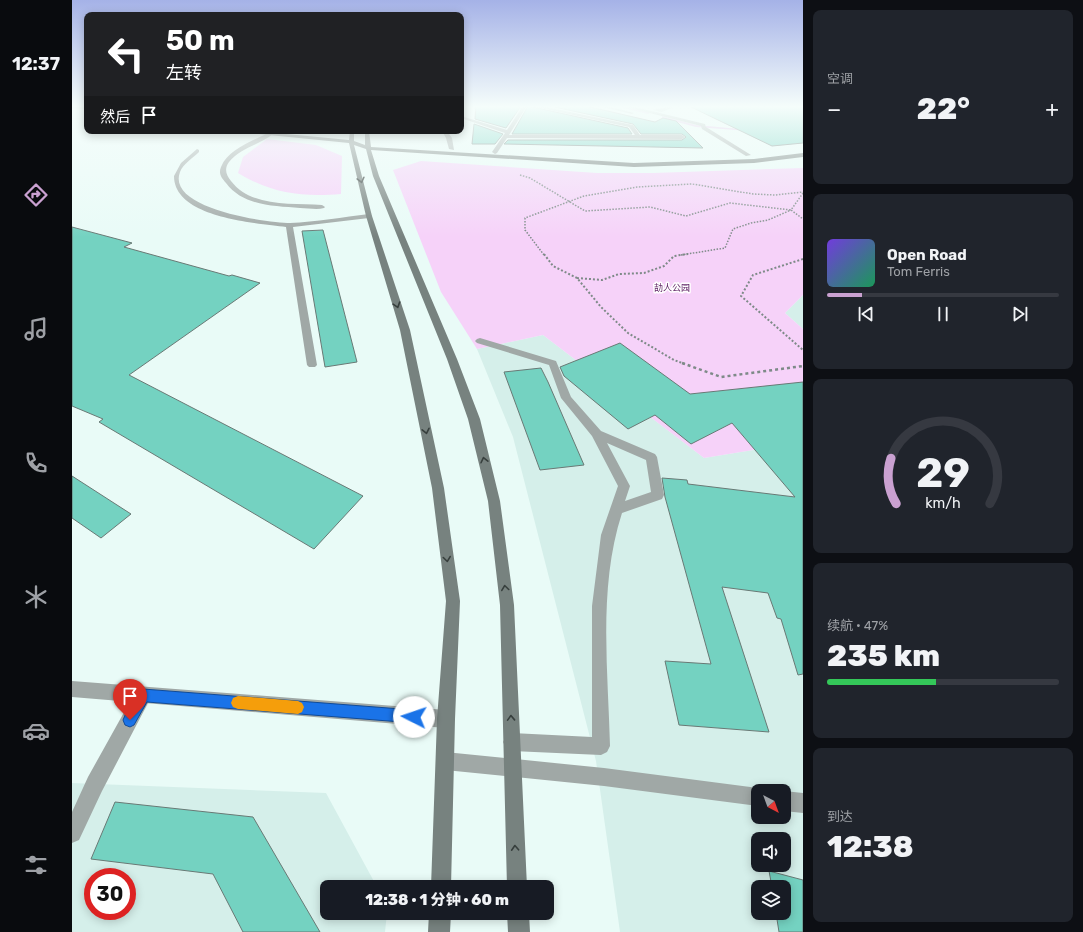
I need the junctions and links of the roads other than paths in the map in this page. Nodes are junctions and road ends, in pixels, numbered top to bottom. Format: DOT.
graph roads {
  1 [pos="240,149"];
  2 [pos="354,149"];
  3 [pos="370,149"];
  4 [pos="459,149"];
  5 [pos="469,149"];
  6 [pos="496,149"];
  7 [pos="739,149"];
  8 [pos="803,150"];
  9 [pos="198,151"];
  10 [pos="494,152"];
  11 [pos="748,155"];
  12 [pos="803,155"];
  13 [pos="322,206"];
  14 [pos="369,216"];
  15 [pos="289,225"];
  16 [pos="480,341"];
  17 [pos="312,365"];
  18 [pos="597,434"];
  19 [pos="617,509"];
  20 [pos="72,689"];
  21 [pos="143,695"];
  22 [pos="446,719"];
  23 [pos="512,742"];
  24 [pos="445,760"];
  25 [pos="512,768"];
  26 [pos="751,796"];
  27 [pos="791,802"];
  28 [pos="803,803"];
  29 [pos="72,833"];
  30 [pos="441,880"];
  31 [pos="517,880"];
  32 [pos="440,920"];
  33 [pos="518,920"];
  34 [pos="439,932"];
  35 [pos="519,932"];
  1 -- 13 [label="street"];
  2 -- 14 [label="street, one-way"];
  23 -- 3 [label="street, one-way"];
  4 -- 10 [label="street"];
  5 -- 12 [label="street"];
  6 -- 10 [label="street"];
  7 -- 11 [label="street"];
  8 -- 11 [label="street"];
  9 -- 15 [label="street"];
  10 -- 11 [label="street"];
  14 -- 15 [label="street"];
  14 -- 22 [label="street, one-way"];
  15 -- 17 [label="street"];
  16 -- 18 [label="street"];
  18 -- 19 [label="street"];
  18 -- 19 [label="street"];
  19 -- 23 [label="street"];
  20 -- 21 [label="street"];
  21 -- 22 [label="street"];
  21 -- 29 [label="street"];
  22 -- 24 [label="street"];
  23 -- 25 [label="street"];
  24 -- 25 [label="street"];
  24 -- 30 [label="street"];
  25 -- 26 [label="street"];
  31 -- 25 [label="street, one-way"];
  27 -- 28 [label="street"];
  32 -- 34 [label="street"];
  33 -- 35 [label="street"];
}
